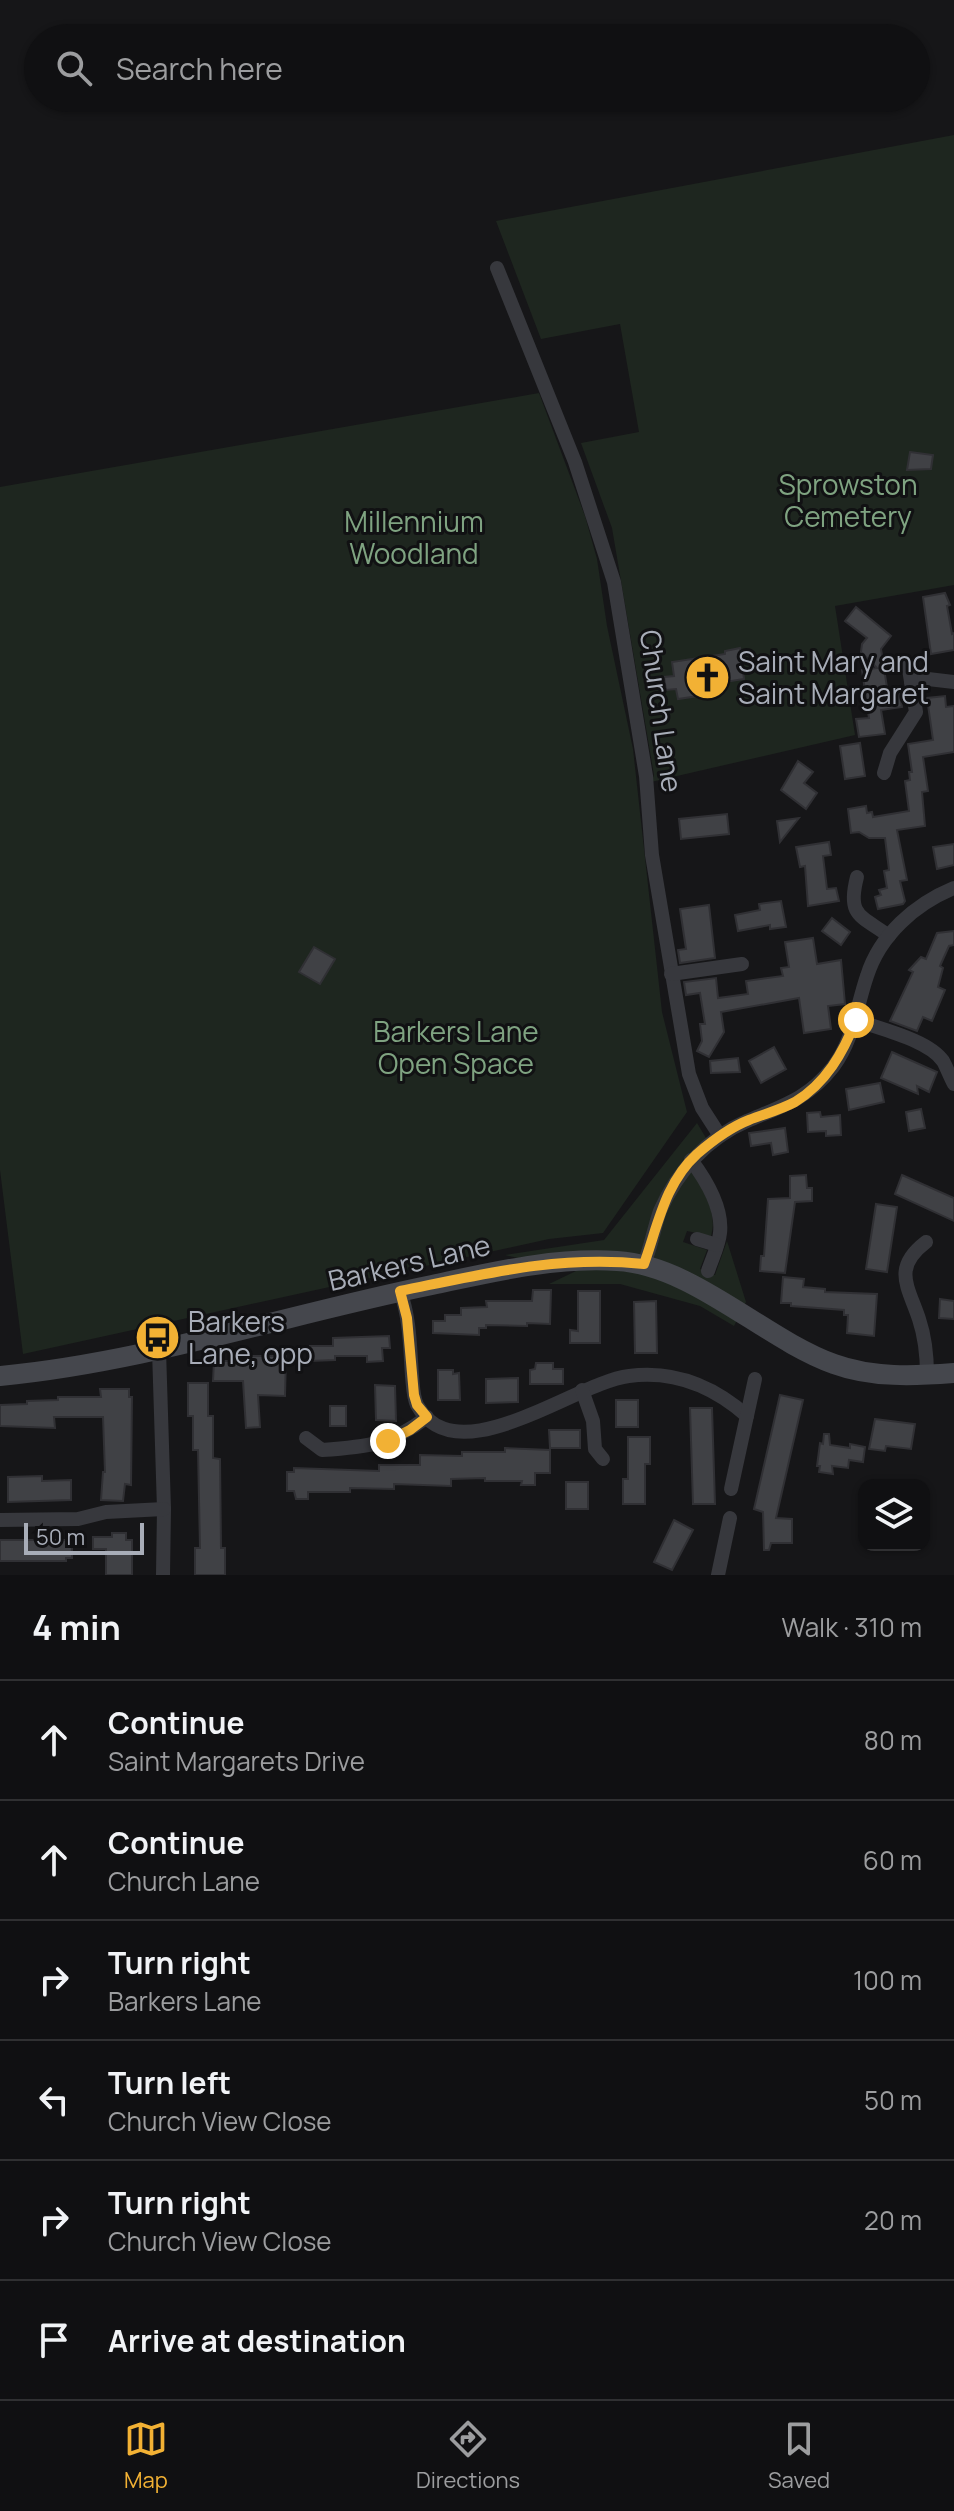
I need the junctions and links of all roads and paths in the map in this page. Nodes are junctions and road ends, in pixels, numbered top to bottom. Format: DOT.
graph roads {
  1 [pos="497,268"];
  2 [pos="908,663"];
  3 [pos="911,682"];
  4 [pos="954,682"];
  5 [pos="884,773"];
  6 [pos="857,877"];
  7 [pos="954,888"];
  8 [pos="889,936"];
  9 [pos="742,964"];
  10 [pos="671,974"];
  11 [pos="856,1020"];
  12 [pos="954,1084"];
  13 [pos="720,1136"];
  14 [pos="691,1160"];
  15 [pos="697,1239"];
  16 [pos="926,1242"];
  17 [pos="717,1245"];
  18 [pos="644,1264"];
  19 [pos="708,1271"];
  20 [pos="400,1291"];
  21 [pos="159,1350"];
  22 [pos="954,1373"];
  23 [pos="927,1375"];
  24 [pos="0,1376"];
  25 [pos="755,1379"];
  26 [pos="582,1390"];
  27 [pos="747,1416"];
  28 [pos="427,1417"];
  29 [pos="306,1438"];
  30 [pos="603,1459"];
  31 [pos="731,1489"];
  32 [pos="164,1509"];
  33 [pos="730,1518"];
  34 [pos="0,1520"];
  35 [pos="163,1575"];
  36 [pos="718,1575"];
  1 -- 10 [label="street, Church Lane"];
  2 -- 3 [label="street"];
  3 -- 4 [label="street"];
  3 -- 5 [label="street"];
  6 -- 8 [label="street"];
  7 -- 8 [label="street"];
  8 -- 11 [label="street"];
  9 -- 10 [label="street"];
  10 -- 13 [label="street, Church Lane"];
  11 -- 12 [label="street"];
  11 -- 13 [label="street"];
  13 -- 14 [label="street"];
  14 -- 17 [label="street"];
  14 -- 18 [label="street"];
  15 -- 17 [label="street"];
  16 -- 23 [label="street"];
  17 -- 19 [label="street"];
  18 -- 20 [label="street, Barkers Lane"];
  18 -- 23 [label="street"];
  20 -- 21 [label="street, Barkers Lane"];
  20 -- 28 [label="street"];
  21 -- 24 [label="street, Barkers Lane"];
  21 -- 32 [label="street"];
  22 -- 23 [label="street"];
  25 -- 27 [label="street"];
  26 -- 27 [label="street"];
  26 -- 28 [label="street"];
  26 -- 30 [label="street"];
  27 -- 31 [label="street"];
  28 -- 29 [label="street"];
  32 -- 34 [label="street"];
  32 -- 35 [label="street"];
  33 -- 36 [label="street"];
}
